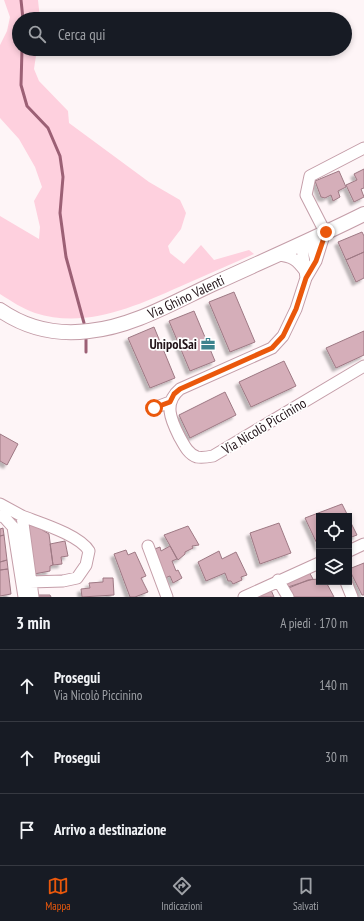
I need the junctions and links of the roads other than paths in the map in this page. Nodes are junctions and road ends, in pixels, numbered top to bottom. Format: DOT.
graph roads {
  1 [pos="364,148"];
  2 [pos="363,218"];
  3 [pos="326,232"];
  4 [pos="305,242"];
  5 [pos="277,254"];
  6 [pos="316,261"];
  7 [pos="306,275"];
  8 [pos="0,310"];
  9 [pos="364,366"];
  10 [pos="170,402"];
  11 [pos="154,408"];
  12 [pos="0,504"];
  13 [pos="0,516"];
  14 [pos="22,516"];
  15 [pos="364,544"];
  16 [pos="148,546"];
  17 [pos="352,549"];
  18 [pos="316,564"];
  19 [pos="278,580"];
  20 [pos="30,582"];
  21 [pos="347,585"];
  22 [pos="24,597"];
  23 [pos="33,597"];
  24 [pos="167,597"];
  25 [pos="244,597"];
  26 [pos="288,597"];
  27 [pos="352,597"];
  1 -- 3 [label="street"];
  2 -- 3 [label="main road, Via Ghino Valenti"];
  3 -- 4 [label="main road, Via Ghino Valenti"];
  3 -- 6 [label="street"];
  4 -- 5 [label="main road, Via Ghino Valenti"];
  4 -- 6 [label="street"];
  4 -- 7 [label="street"];
  5 -- 7 [label="street"];
  5 -- 8 [label="main road, Via Ghino Valenti"];
  6 -- 7 [label="street"];
  7 -- 10 [label="street"];
  9 -- 10 [label="street, Via Nicolò Piccinino"];
  10 -- 11 [label="street"];
  12 -- 14 [label="street"];
  13 -- 22 [label="street"];
  14 -- 20 [label="street"];
  14 -- 20 [label="street"];
  15 -- 17 [label="street"];
  16 -- 24 [label="street"];
  18 -- 19 [label="street"];
  19 -- 25 [label="street"];
  19 -- 26 [label="street"];
  20 -- 23 [label="street"];
  21 -- 27 [label="street"];
}
